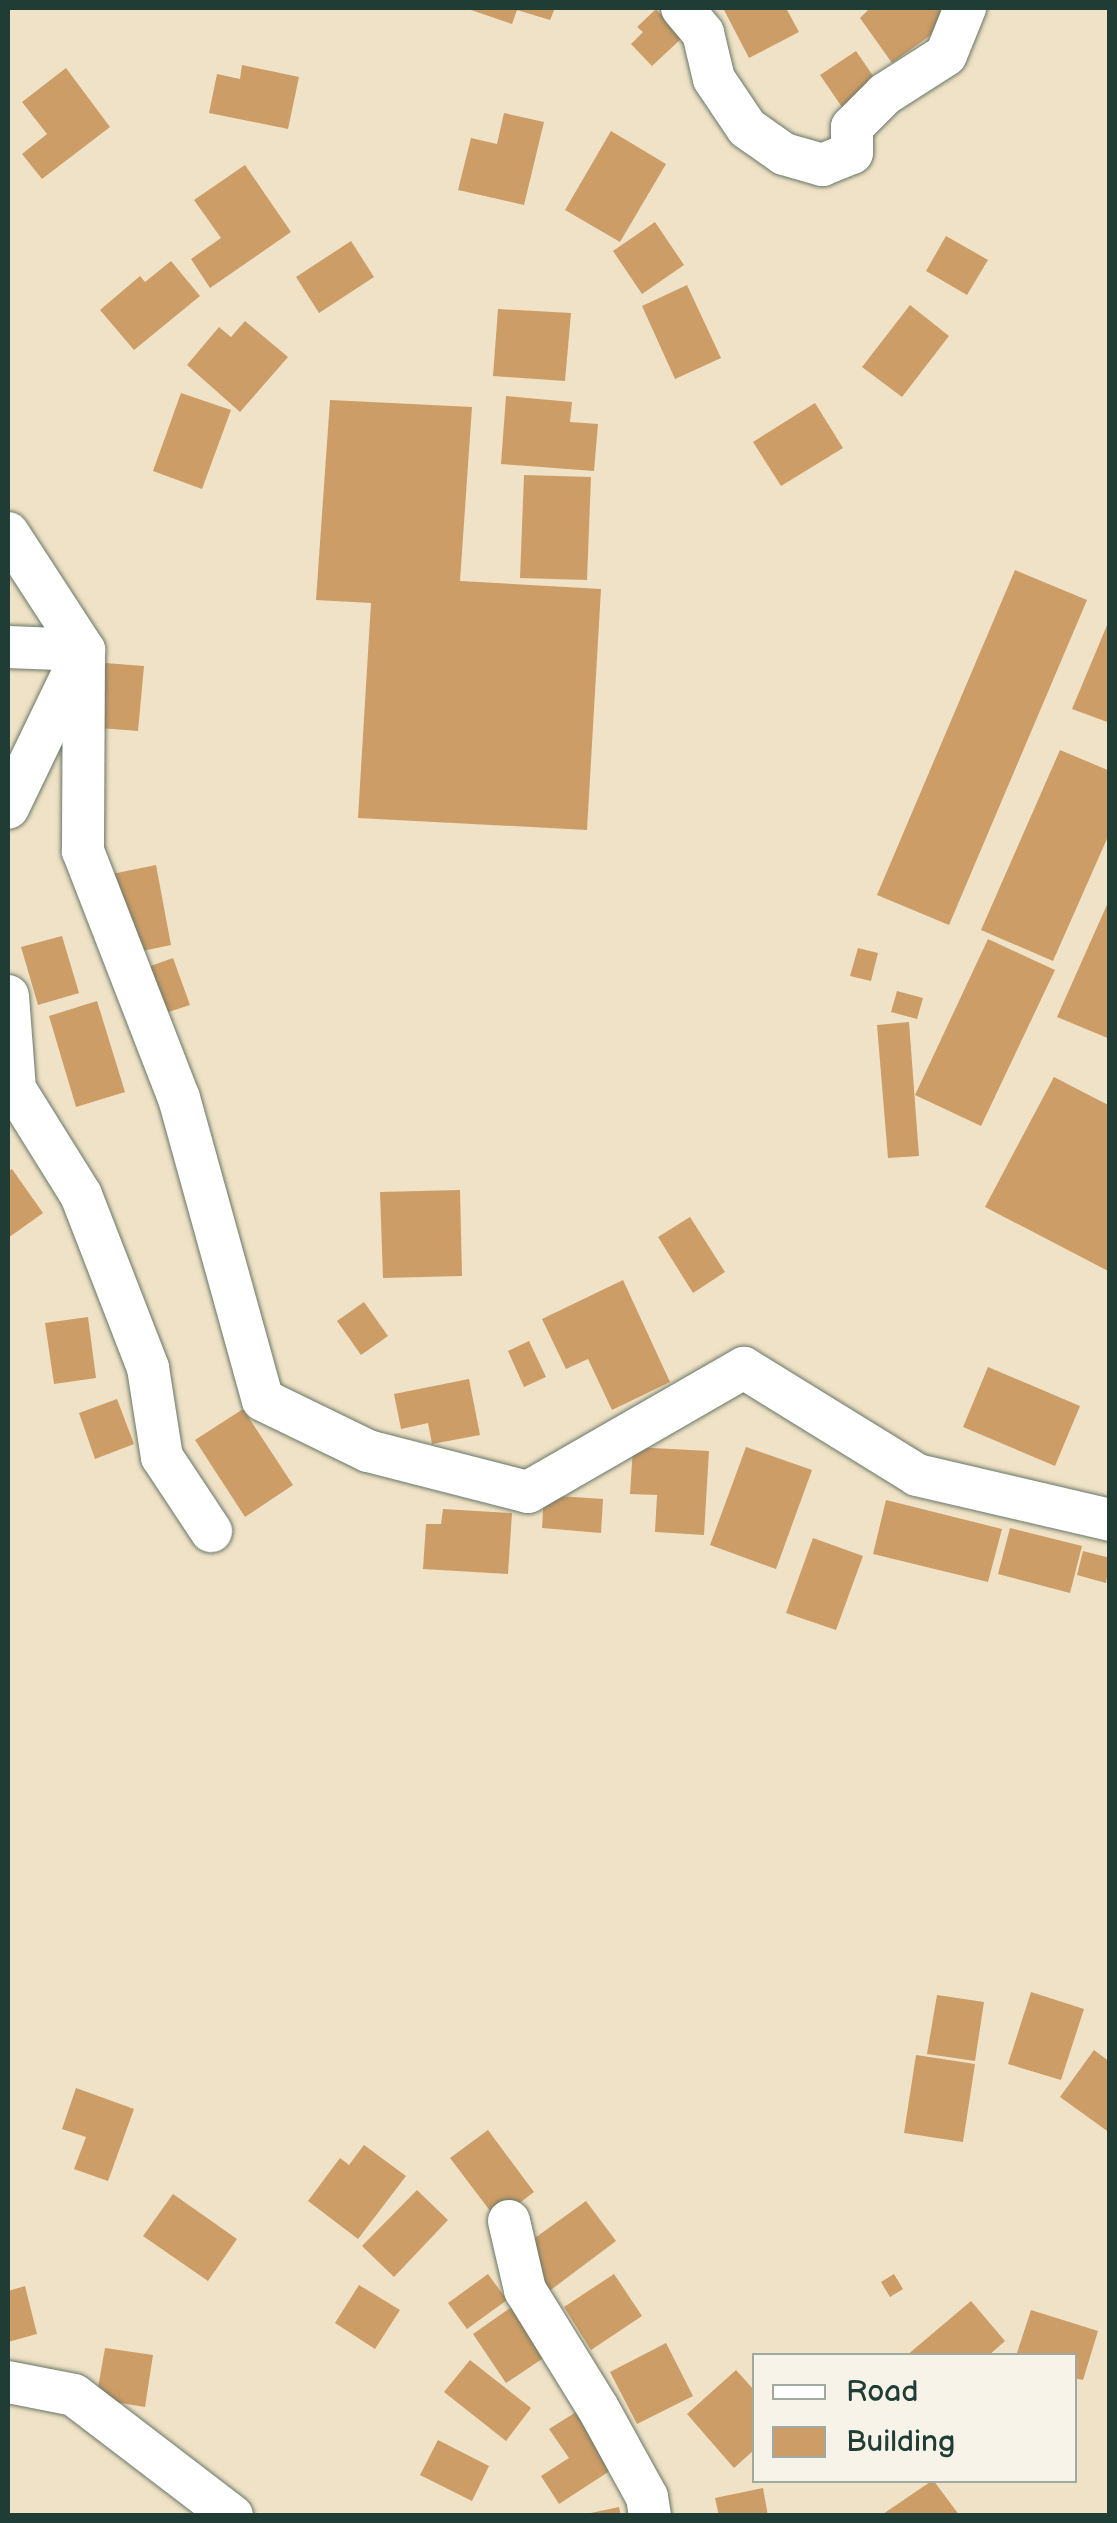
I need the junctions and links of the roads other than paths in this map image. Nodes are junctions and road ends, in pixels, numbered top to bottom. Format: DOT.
graph roads {
  1 [pos="682,8"];
  2 [pos="965,8"];
  3 [pos="8,533"];
  4 [pos="8,646"];
  5 [pos="84,650"];
  6 [pos="8,808"];
  7 [pos="8,996"];
  8 [pos="1110,1520"];
  9 [pos="211,1531"];
  10 [pos="509,2221"];
  11 [pos="8,2382"];
  12 [pos="232,2516"];
  13 [pos="650,2516"];
  1 -- 2 [label="street"];
  3 -- 5 [label="street"];
  4 -- 5 [label="street"];
  5 -- 6 [label="street"];
  5 -- 8 [label="street"];
  7 -- 9 [label="street"];
  10 -- 13 [label="street"];
  11 -- 12 [label="street"];
}
